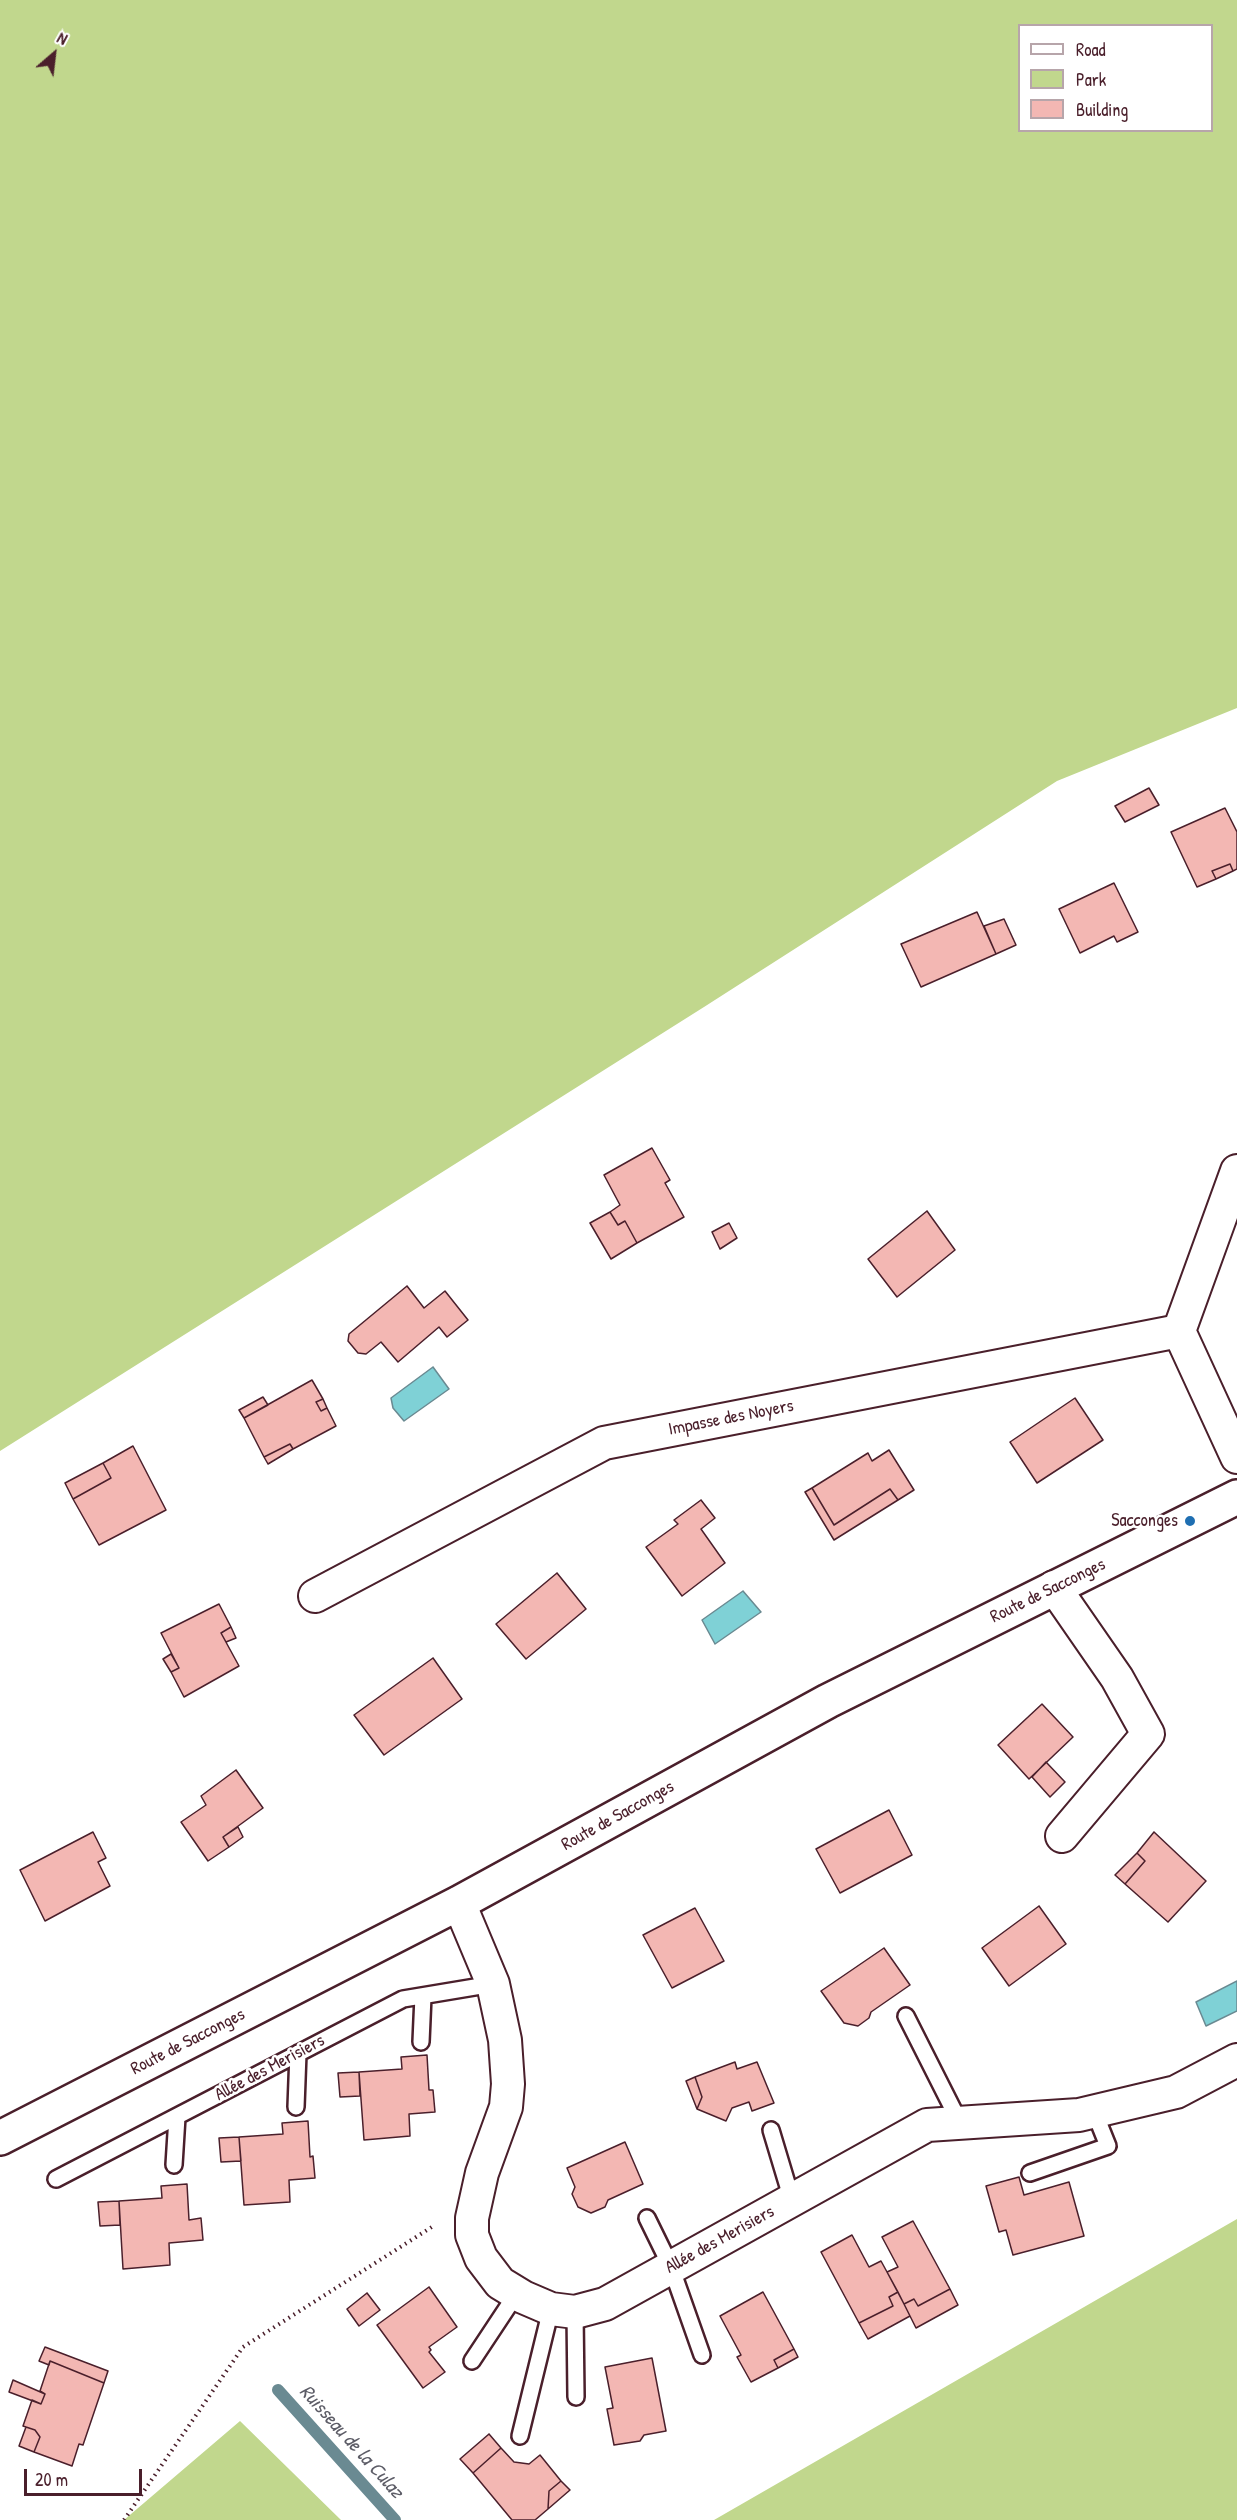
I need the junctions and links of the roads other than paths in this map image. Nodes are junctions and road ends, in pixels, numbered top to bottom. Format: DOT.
graph roads {
  1 [pos="1237,1171"];
  2 [pos="1179,1331"];
  3 [pos="1237,1457"];
  4 [pos="1237,1497"];
  5 [pos="1054,1587"];
  6 [pos="315,1596"];
  7 [pos="1062,1836"];
  8 [pos="459,1903"];
  9 [pos="493,1984"];
  10 [pos="423,1996"];
  11 [pos="906,2016"];
  12 [pos="421,2042"];
  13 [pos="298,2053"];
  14 [pos="1237,2060"];
  15 [pos="297,2107"];
  16 [pos="1094,2111"];
  17 [pos="177,2117"];
  18 [pos="960,2123"];
  19 [pos="771,2130"];
  20 [pos="0,2138"];
  21 [pos="174,2165"];
  22 [pos="1030,2173"];
  23 [pos="56,2179"];
  24 [pos="792,2200"];
  25 [pos="647,2218"];
  26 [pos="671,2267"];
  27 [pos="517,2293"];
  28 [pos="563,2311"];
  29 [pos="702,2355"];
  30 [pos="472,2361"];
  31 [pos="576,2397"];
  32 [pos="520,2436"];
  1 -- 2 [label="street"];
  2 -- 3 [label="street"];
  2 -- 6 [label="street, Impasse des Noyers"];
  4 -- 5 [label="street, Route de Sacconges"];
  5 -- 7 [label="street"];
  5 -- 8 [label="street, Route de Sacconges"];
  8 -- 9 [label="street"];
  8 -- 20 [label="street, Route de Sacconges"];
  9 -- 10 [label="lane, Allée des Merisiers"];
  9 -- 27 [label="street"];
  10 -- 12 [label="lane"];
  10 -- 13 [label="lane, Allée des Merisiers"];
  11 -- 18 [label="lane"];
  13 -- 15 [label="lane"];
  13 -- 17 [label="lane, Allée des Merisiers"];
  14 -- 16 [label="street, Allée des Merisiers"];
  16 -- 18 [label="street, Allée des Merisiers"];
  16 -- 22 [label="lane"];
  17 -- 21 [label="lane"];
  17 -- 23 [label="lane, Allée des Merisiers"];
  18 -- 24 [label="street, Allée des Merisiers"];
  19 -- 24 [label="lane"];
  24 -- 26 [label="street, Allée des Merisiers"];
  25 -- 26 [label="lane"];
  26 -- 28 [label="street, Allée des Merisiers"];
  26 -- 29 [label="lane"];
  27 -- 28 [label="street"];
  27 -- 30 [label="lane"];
  28 -- 31 [label="lane"];
  28 -- 32 [label="lane"];
}
